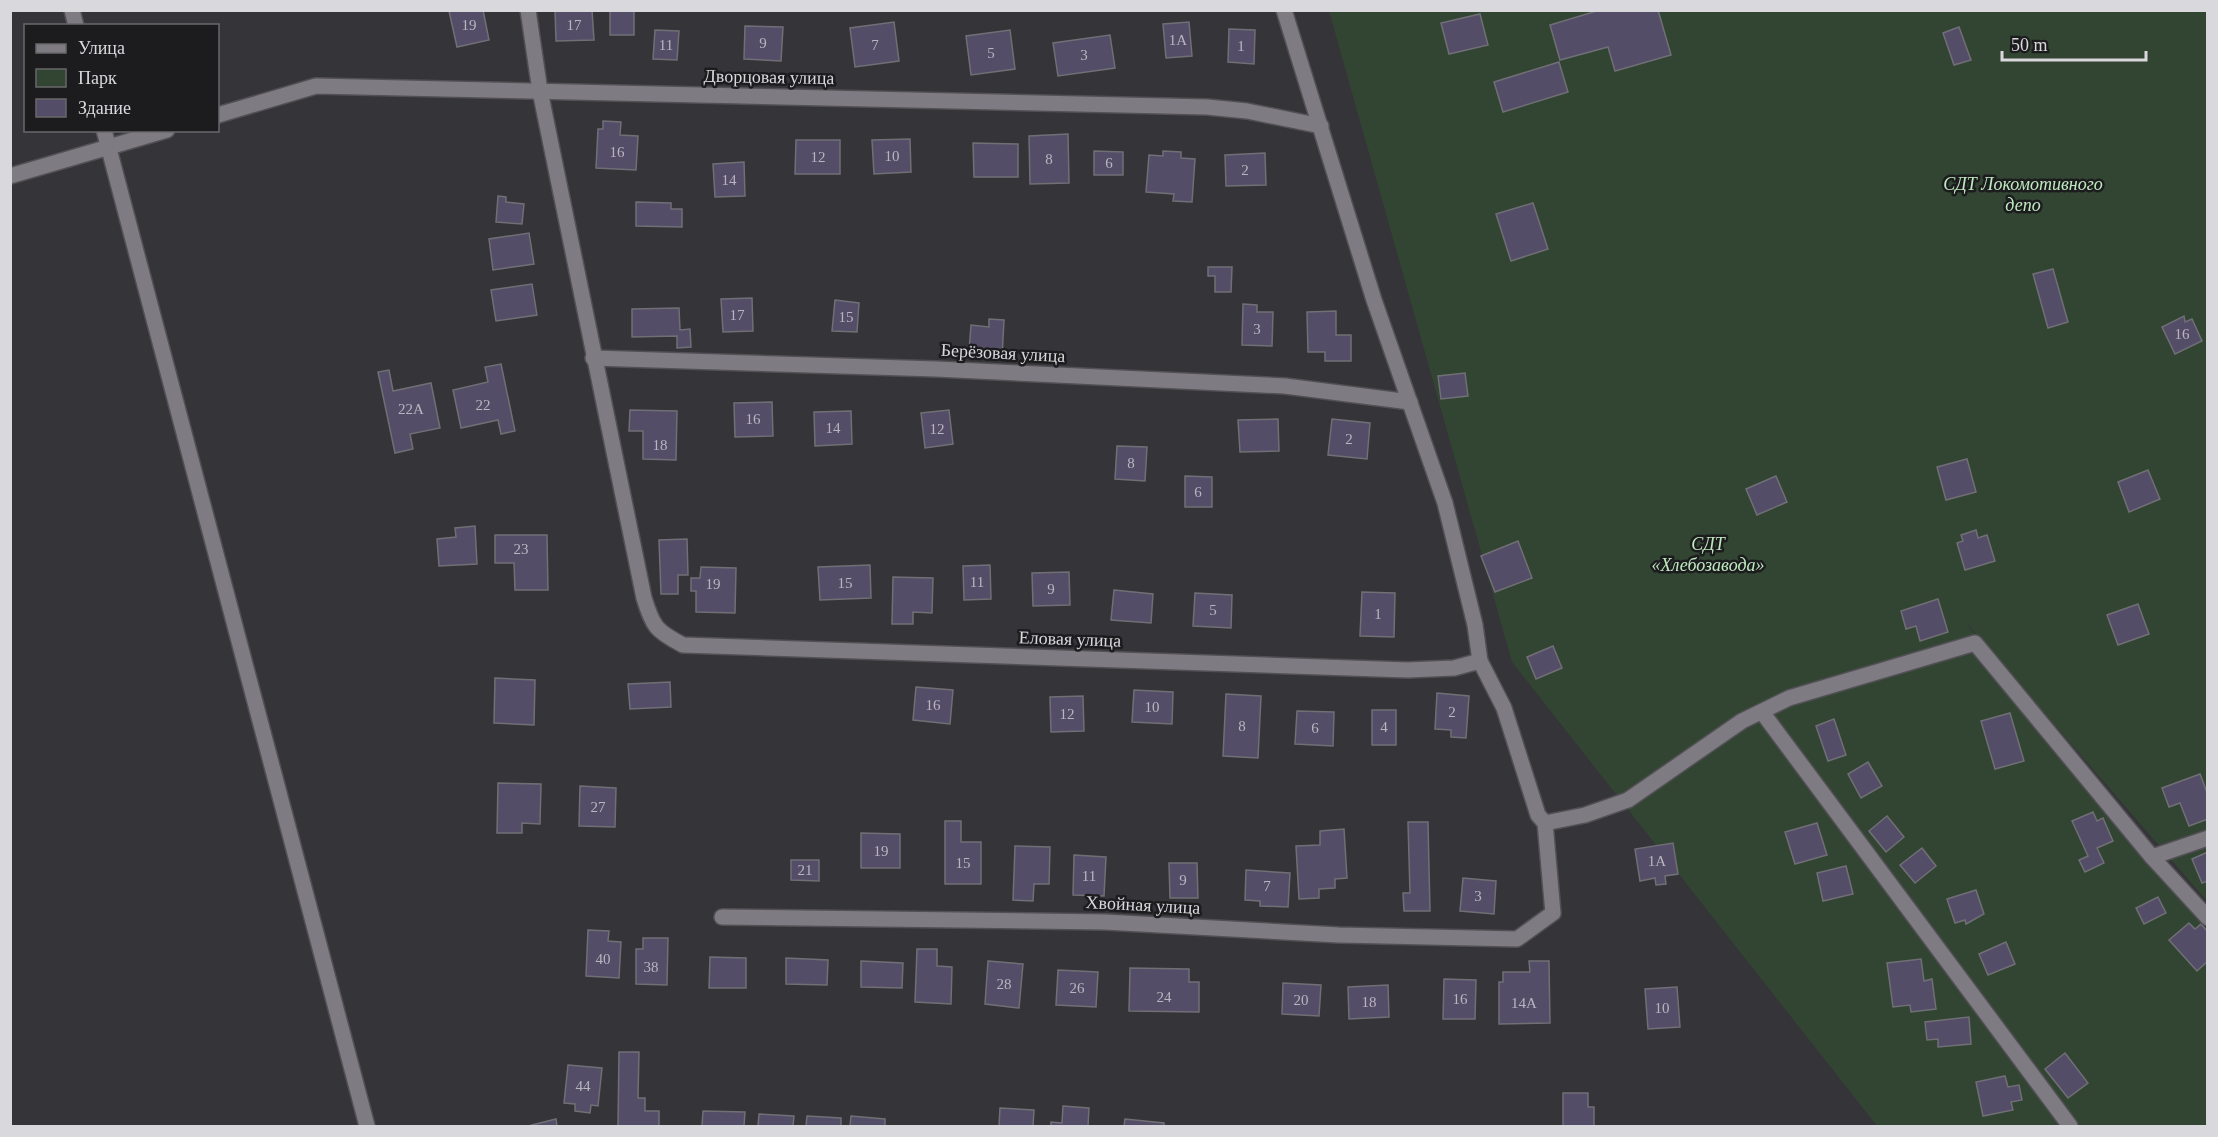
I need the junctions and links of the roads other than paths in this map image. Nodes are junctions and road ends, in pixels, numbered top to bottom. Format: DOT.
graph roads {
  1 [pos="528,10"];
  2 [pos="1284,10"];
  3 [pos="540,91"];
  4 [pos="219,116"];
  5 [pos="1321,126"];
  6 [pos="105,132"];
  7 [pos="161,132"];
  8 [pos="109,148"];
  9 [pos="10,176"];
  10 [pos="594,358"];
  11 [pos="1410,402"];
  12 [pos="1480,661"];
  13 [pos="1762,712"];
  14 [pos="1545,823"];
  15 [pos="2208,838"];
  16 [pos="2152,857"];
  17 [pos="722,917"];
  18 [pos="2208,918"];
  19 [pos="367,1126"];
  20 [pos="2070,1126"];
  1 -- 3 [label="street"];
  2 -- 5 [label="street"];
  3 -- 4 [label="street, Дворцовая улица"];
  3 -- 5 [label="street, Дворцовая улица"];
  3 -- 10 [label="street"];
  5 -- 11 [label="street"];
  6 -- 8 [label="street"];
  7 -- 8 [label="street"];
  8 -- 9 [label="street"];
  8 -- 19 [label="street"];
  10 -- 11 [label="street, Берёзовая улица"];
  10 -- 12 [label="street, Еловая улица"];
  11 -- 12 [label="street"];
  12 -- 14 [label="street"];
  13 -- 14 [label="street"];
  13 -- 16 [label="street"];
  13 -- 20 [label="street"];
  14 -- 17 [label="street, Хвойная улица"];
  15 -- 16 [label="street"];
  16 -- 18 [label="street"];
}
